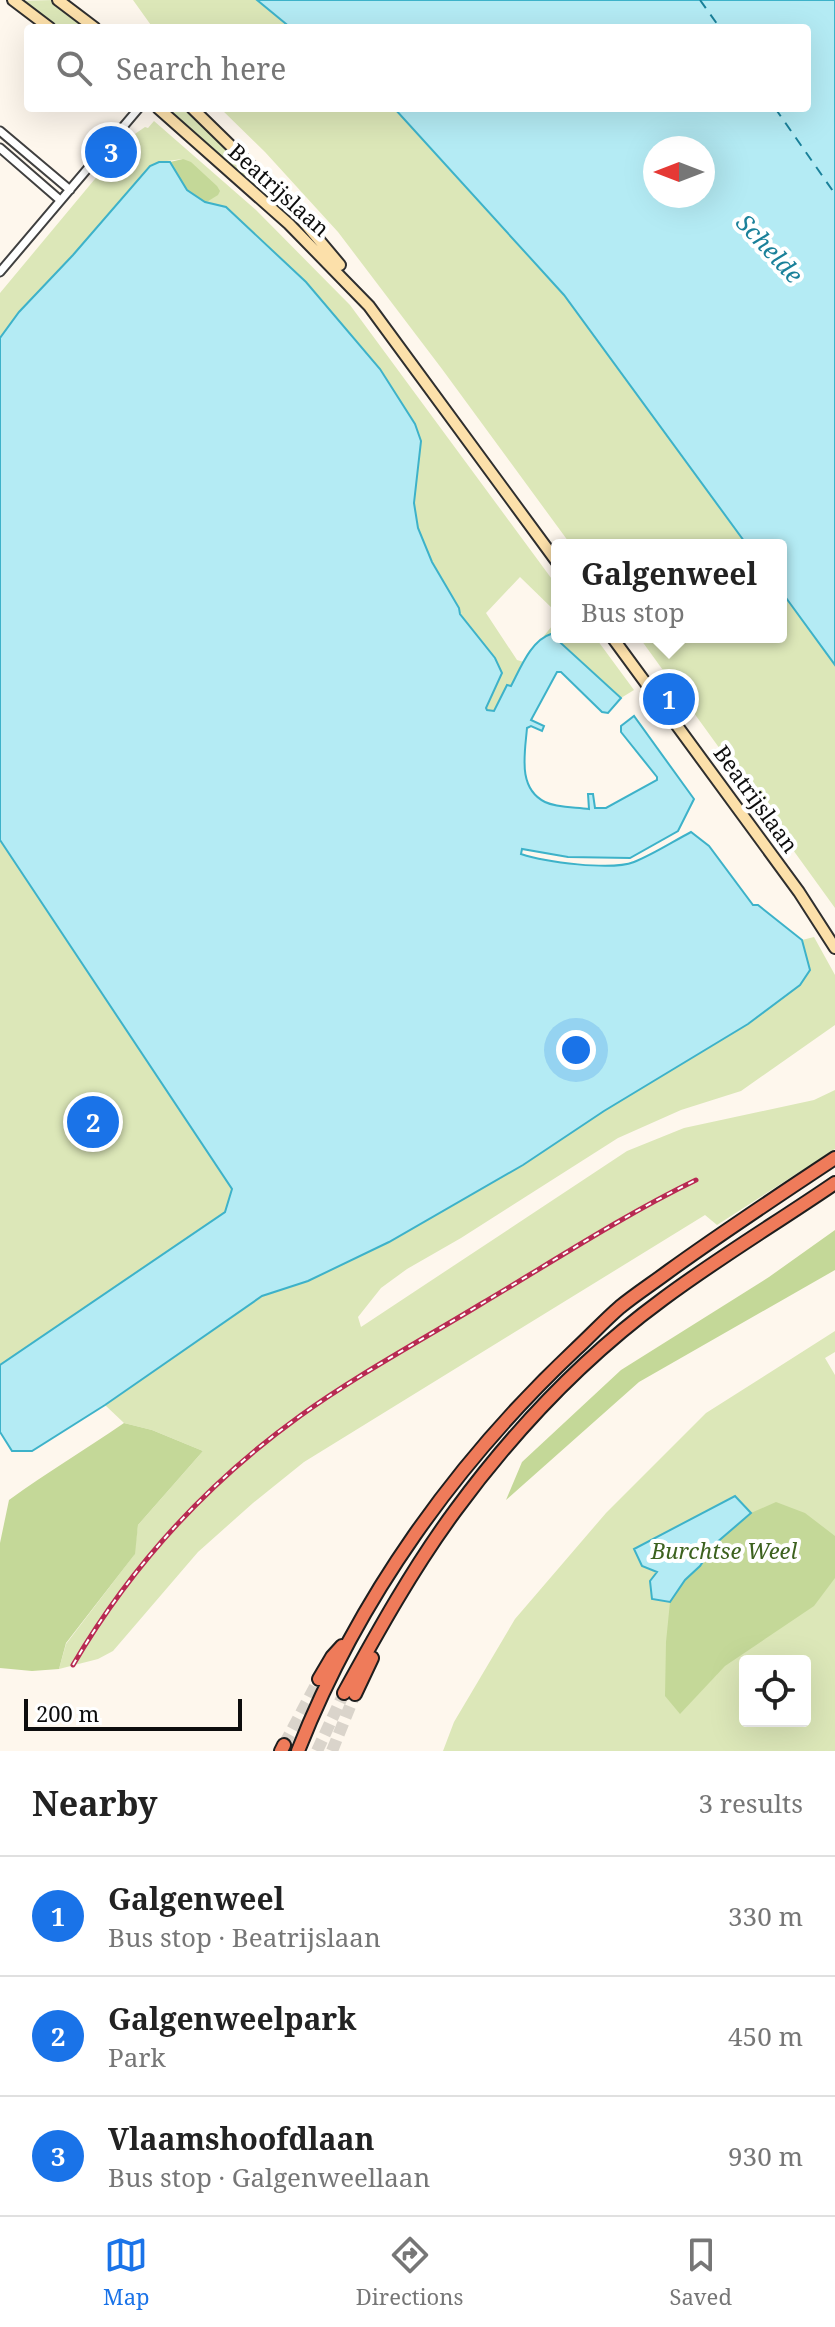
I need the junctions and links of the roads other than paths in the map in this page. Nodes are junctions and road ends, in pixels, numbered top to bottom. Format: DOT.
graph roads {
  1 [pos="13,0"];
  2 [pos="58,0"];
  3 [pos="45,24"];
  4 [pos="90,24"];
  5 [pos="136,112"];
  6 [pos="163,112"];
  7 [pos="196,112"];
  8 [pos="2,136"];
  9 [pos="0,148"];
  10 [pos="70,190"];
  11 [pos="60,200"];
  12 [pos="0,272"];
  13 [pos="369,306"];
  14 [pos="551,554"];
  15 [pos="616,643"];
  16 [pos="835,948"];
  17 [pos="835,1158"];
  18 [pos="835,1183"];
  19 [pos="350,1639"];
  20 [pos="319,1679"];
  21 [pos="349,1694"];
  22 [pos="298,1751"];
  1 -- 3 [label="street"];
  2 -- 4 [label="street"];
  5 -- 10 [label="street"];
  6 -- 13 [label="street, Beatrijslaan"];
  7 -- 13 [label="street, Beatrijslaan"];
  8 -- 10 [label="street"];
  9 -- 11 [label="street"];
  10 -- 11 [label="street"];
  11 -- 12 [label="street"];
  13 -- 14 [label="street, Beatrijslaan"];
  15 -- 16 [label="street, Beatrijslaan"];
  17 -- 19 [label="highway"];
  18 -- 21 [label="highway"];
  19 -- 20 [label="highway"];
  19 -- 22 [label="highway"];
}
